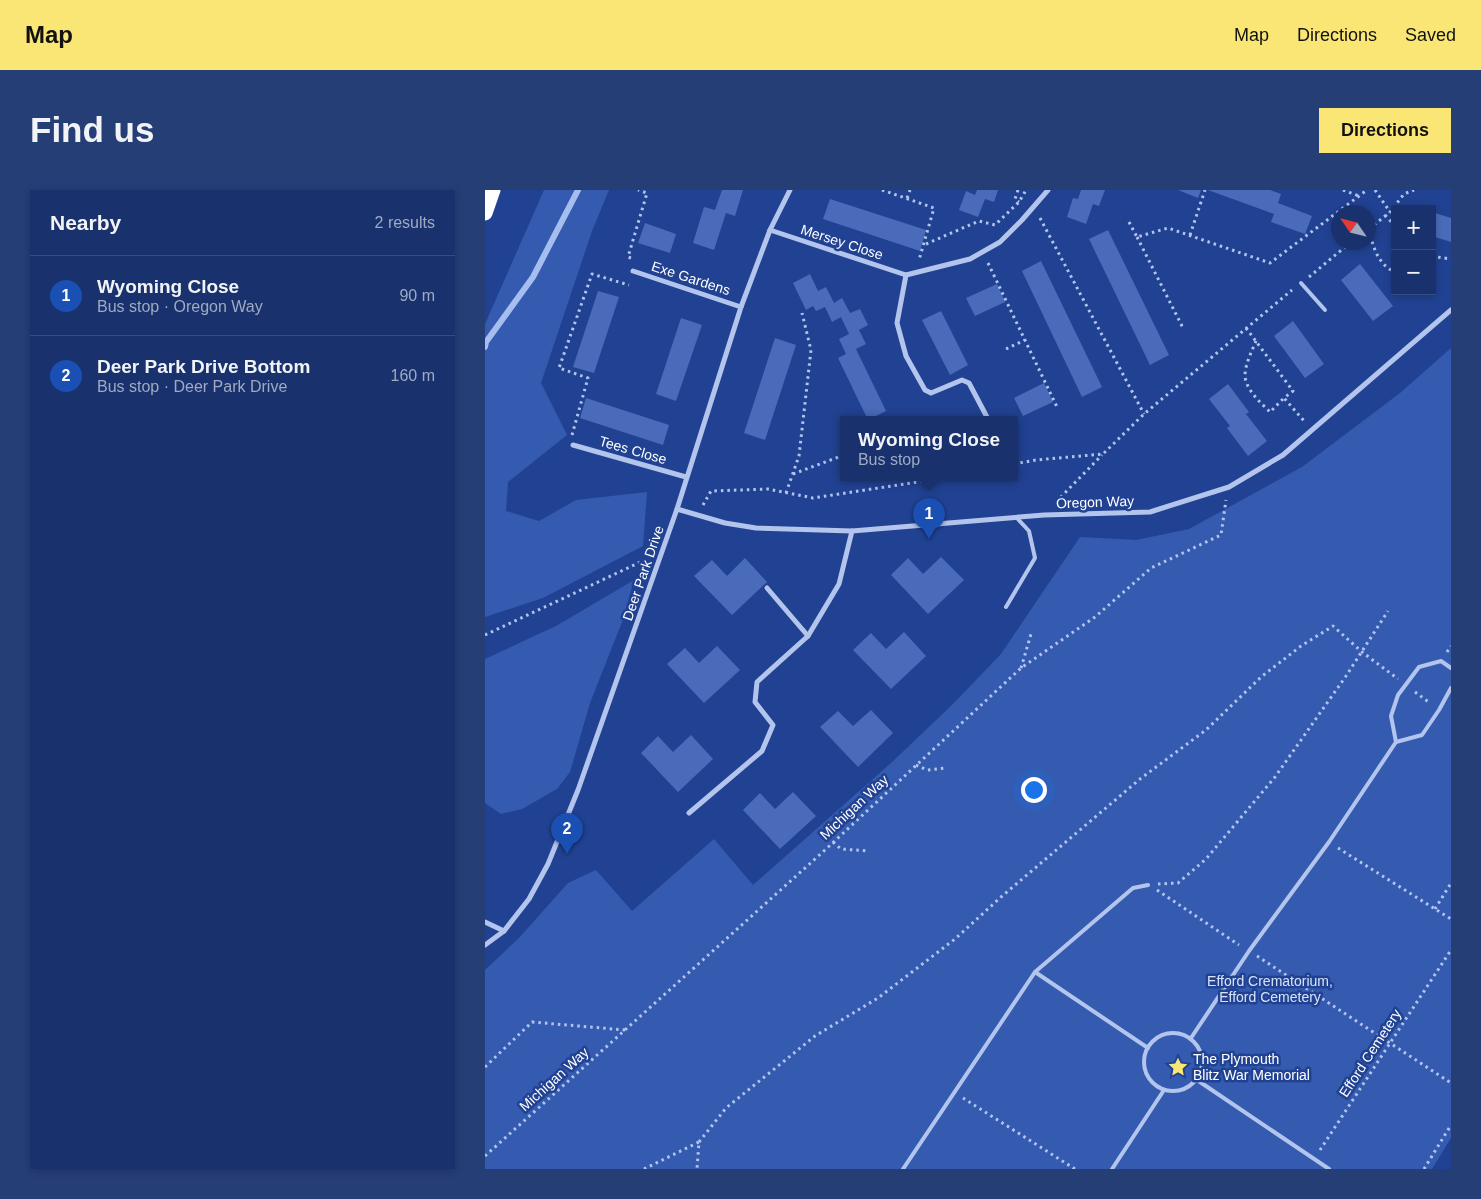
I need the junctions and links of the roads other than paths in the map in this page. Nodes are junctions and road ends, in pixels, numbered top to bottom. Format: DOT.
graph roads {
  1 [pos="493,190"];
  2 [pos="790,190"];
  3 [pos="1048,190"];
  4 [pos="485,212"];
  5 [pos="770,230"];
  6 [pos="633,271"];
  7 [pos="906,275"];
  8 [pos="1301,282"];
  9 [pos="741,307"];
  10 [pos="1325,310"];
  11 [pos="1451,310"];
  12 [pos="986,416"];
  13 [pos="573,445"];
  14 [pos="686,477"];
  15 [pos="677,509"];
  16 [pos="1017,517"];
  17 [pos="852,530"];
  18 [pos="767,588"];
  19 [pos="1005,607"];
  20 [pos="808,636"];
  21 [pos="1451,668"];
  22 [pos="1451,688"];
  23 [pos="1396,742"];
  24 [pos="689,813"];
  25 [pos="1148,885"];
  26 [pos="485,922"];
  27 [pos="503,931"];
  28 [pos="485,945"];
  29 [pos="1035,972"];
  30 [pos="1191,1038"];
  31 [pos="1147,1048"];
  32 [pos="1197,1080"];
  33 [pos="1164,1090"];
  34 [pos="903,1169"];
  35 [pos="1112,1169"];
  36 [pos="1329,1169"];
  1 -- 4 [label="highway"];
  2 -- 5 [label="street, Deer Park Drive"];
  3 -- 7 [label="street"];
  5 -- 7 [label="street, Mersey Close"];
  5 -- 9 [label="street, Deer Park Drive"];
  6 -- 9 [label="street, Exe Gardens"];
  7 -- 12 [label="street"];
  8 -- 10 [label="lane"];
  9 -- 14 [label="street, Deer Park Drive"];
  11 -- 16 [label="street, Oregon Way"];
  13 -- 14 [label="street, Tees Close"];
  14 -- 15 [label="street, Deer Park Drive"];
  15 -- 17 [label="street, Oregon Way"];
  15 -- 27 [label="street, Deer Park Drive"];
  16 -- 17 [label="street, Oregon Way"];
  16 -- 19 [label="lane"];
  17 -- 20 [label="street"];
  18 -- 20 [label="street"];
  20 -- 24 [label="street"];
  21 -- 23 [label="lane"];
  22 -- 23 [label="lane"];
  23 -- 30 [label="lane"];
  25 -- 29 [label="lane"];
  26 -- 27 [label="street"];
  27 -- 28 [label="street, Deer Park Drive"];
  29 -- 31 [label="lane"];
  29 -- 34 [label="lane"];
  30 -- 31 [label="lane"];
  30 -- 32 [label="lane"];
  31 -- 33 [label="lane"];
  32 -- 33 [label="lane"];
  32 -- 36 [label="lane"];
  33 -- 35 [label="lane"];
}
